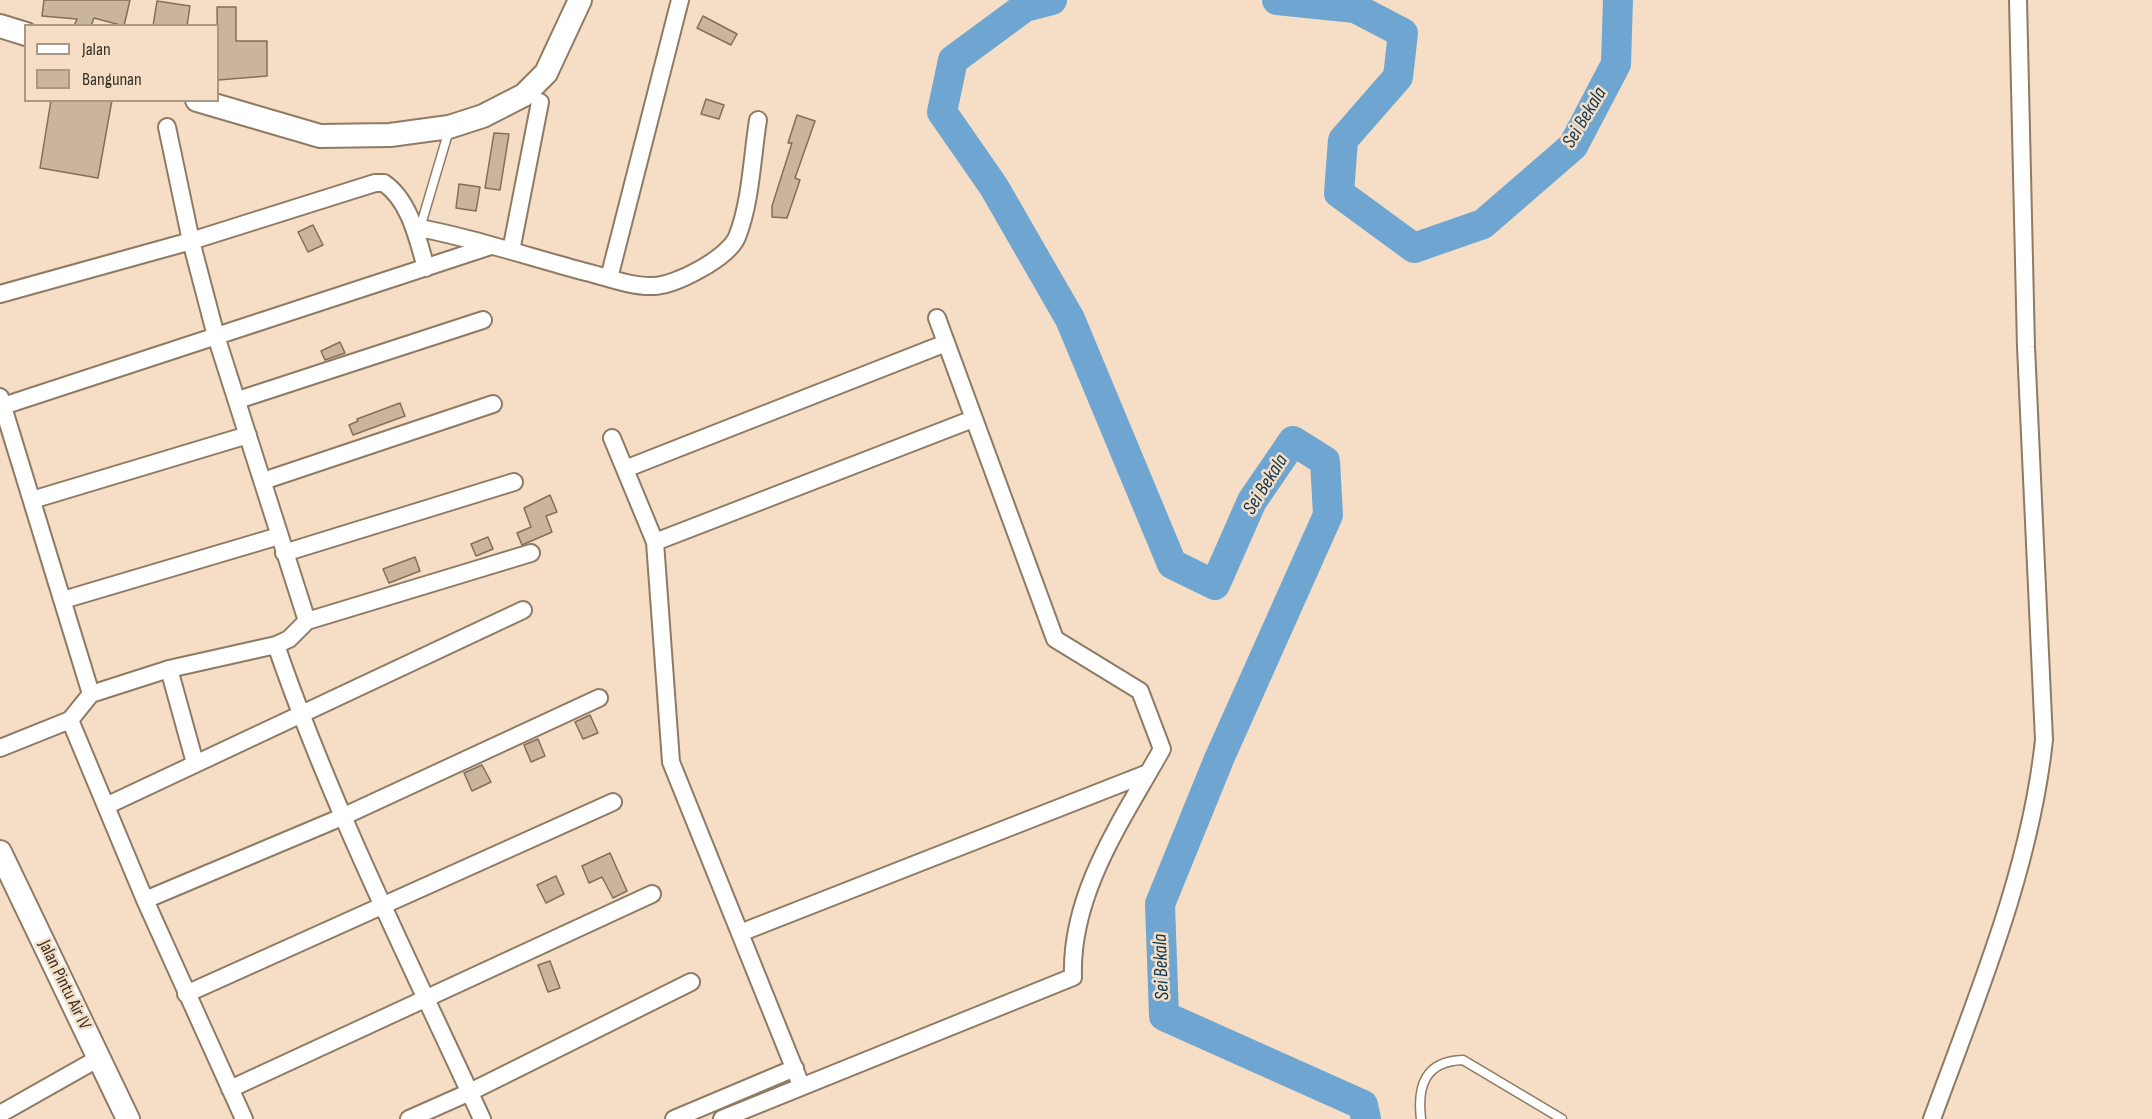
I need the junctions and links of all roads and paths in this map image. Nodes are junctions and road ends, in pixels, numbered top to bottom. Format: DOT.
graph roads {
  1 [pos="580,0"];
  2 [pos="680,0"];
  3 [pos="2018,0"];
  4 [pos="0,26"];
  5 [pos="24,33"];
  6 [pos="204,102"];
  7 [pos="540,102"];
  8 [pos="758,120"];
  9 [pos="167,127"];
  10 [pos="449,127"];
  11 [pos="417,228"];
  12 [pos="191,241"];
  13 [pos="490,246"];
  14 [pos="510,251"];
  15 [pos="426,268"];
  16 [pos="609,278"];
  17 [pos="0,294"];
  18 [pos="937,318"];
  19 [pos="483,320"];
  20 [pos="216,336"];
  21 [pos="946,343"];
  22 [pos="238,400"];
  23 [pos="2,401"];
  24 [pos="494,404"];
  25 [pos="973,419"];
  26 [pos="248,435"];
  27 [pos="612,438"];
  28 [pos="625,469"];
  29 [pos="263,481"];
  30 [pos="514,482"];
  31 [pos="32,500"];
  32 [pos="279,536"];
  33 [pos="655,542"];
  34 [pos="284,553"];
  35 [pos="531,553"];
  36 [pos="63,600"];
  37 [pos="523,610"];
  38 [pos="307,621"];
  39 [pos="276,645"];
  40 [pos="169,669"];
  41 [pos="92,693"];
  42 [pos="599,698"];
  43 [pos="301,716"];
  44 [pos="70,720"];
  45 [pos="0,748"];
  46 [pos="195,763"];
  47 [pos="1149,773"];
  48 [pos="613,802"];
  49 [pos="108,805"];
  50 [pos="342,817"];
  51 [pos="0,852"];
  52 [pos="652,894"];
  53 [pos="145,900"];
  54 [pos="384,907"];
  55 [pos="740,933"];
  56 [pos="691,982"];
  57 [pos="186,994"];
  58 [pos="427,1000"];
  59 [pos="99,1058"];
  60 [pos="795,1068"];
  61 [pos="801,1085"];
  62 [pos="230,1089"];
  63 [pos="470,1092"];
  64 [pos="0,1114"];
  65 [pos="128,1119"];
  66 [pos="244,1119"];
  67 [pos="409,1119"];
  68 [pos="482,1119"];
  69 [pos="674,1119"];
  70 [pos="722,1119"];
  71 [pos="1421,1119"];
  72 [pos="1562,1119"];
  73 [pos="1932,1119"];
  1 -- 10 [label="main road"];
  2 -- 16 [label="street"];
  3 -- 73 [label="street"];
  4 -- 5 [label="main road"];
  6 -- 10 [label="main road"];
  7 -- 14 [label="street"];
  8 -- 16 [label="street"];
  9 -- 12 [label="street"];
  10 -- 11 [label="lane"];
  11 -- 12 [label="street"];
  11 -- 13 [label="street"];
  11 -- 15 [label="street"];
  12 -- 17 [label="street"];
  12 -- 20 [label="street"];
  13 -- 14 [label="street"];
  13 -- 15 [label="street"];
  14 -- 16 [label="street"];
  15 -- 20 [label="street"];
  18 -- 21 [label="street"];
  19 -- 22 [label="street"];
  20 -- 22 [label="street"];
  20 -- 23 [label="street"];
  21 -- 25 [label="street"];
  21 -- 28 [label="street"];
  22 -- 26 [label="street"];
  23 -- 31 [label="street"];
  24 -- 29 [label="street"];
  25 -- 33 [label="street"];
  25 -- 47 [label="street"];
  26 -- 29 [label="street"];
  26 -- 31 [label="street"];
  27 -- 28 [label="street"];
  28 -- 33 [label="street"];
  29 -- 32 [label="street"];
  30 -- 34 [label="street"];
  31 -- 36 [label="street"];
  32 -- 34 [label="street"];
  32 -- 36 [label="street"];
  33 -- 55 [label="street"];
  34 -- 38 [label="street"];
  35 -- 38 [label="street"];
  36 -- 41 [label="street"];
  37 -- 43 [label="street"];
  38 -- 39 [label="street"];
  39 -- 40 [label="street"];
  39 -- 43 [label="street"];
  40 -- 41 [label="street"];
  40 -- 46 [label="street"];
  41 -- 44 [label="street"];
  42 -- 50 [label="street"];
  43 -- 46 [label="street"];
  43 -- 50 [label="street"];
  44 -- 45 [label="street"];
  44 -- 49 [label="street"];
  46 -- 49 [label="street"];
  47 -- 55 [label="street"];
  47 -- 61 [label="street"];
  48 -- 54 [label="street"];
  49 -- 53 [label="street"];
  50 -- 53 [label="street"];
  50 -- 54 [label="street"];
  51 -- 59 [label="main road, Jalan Pintu Air IV"];
  52 -- 58 [label="street"];
  53 -- 57 [label="street"];
  54 -- 57 [label="street"];
  54 -- 58 [label="street"];
  55 -- 60 [label="street"];
  56 -- 63 [label="street"];
  57 -- 62 [label="street"];
  58 -- 62 [label="street"];
  58 -- 63 [label="street"];
  59 -- 64 [label="street"];
  59 -- 65 [label="main road, Jalan Pintu Air IV"];
  60 -- 61 [label="street"];
  60 -- 69 [label="street"];
  61 -- 70 [label="street"];
  62 -- 66 [label="street"];
  63 -- 67 [label="street"];
  63 -- 68 [label="street"];
  71 -- 72 [label="lane"];
}
